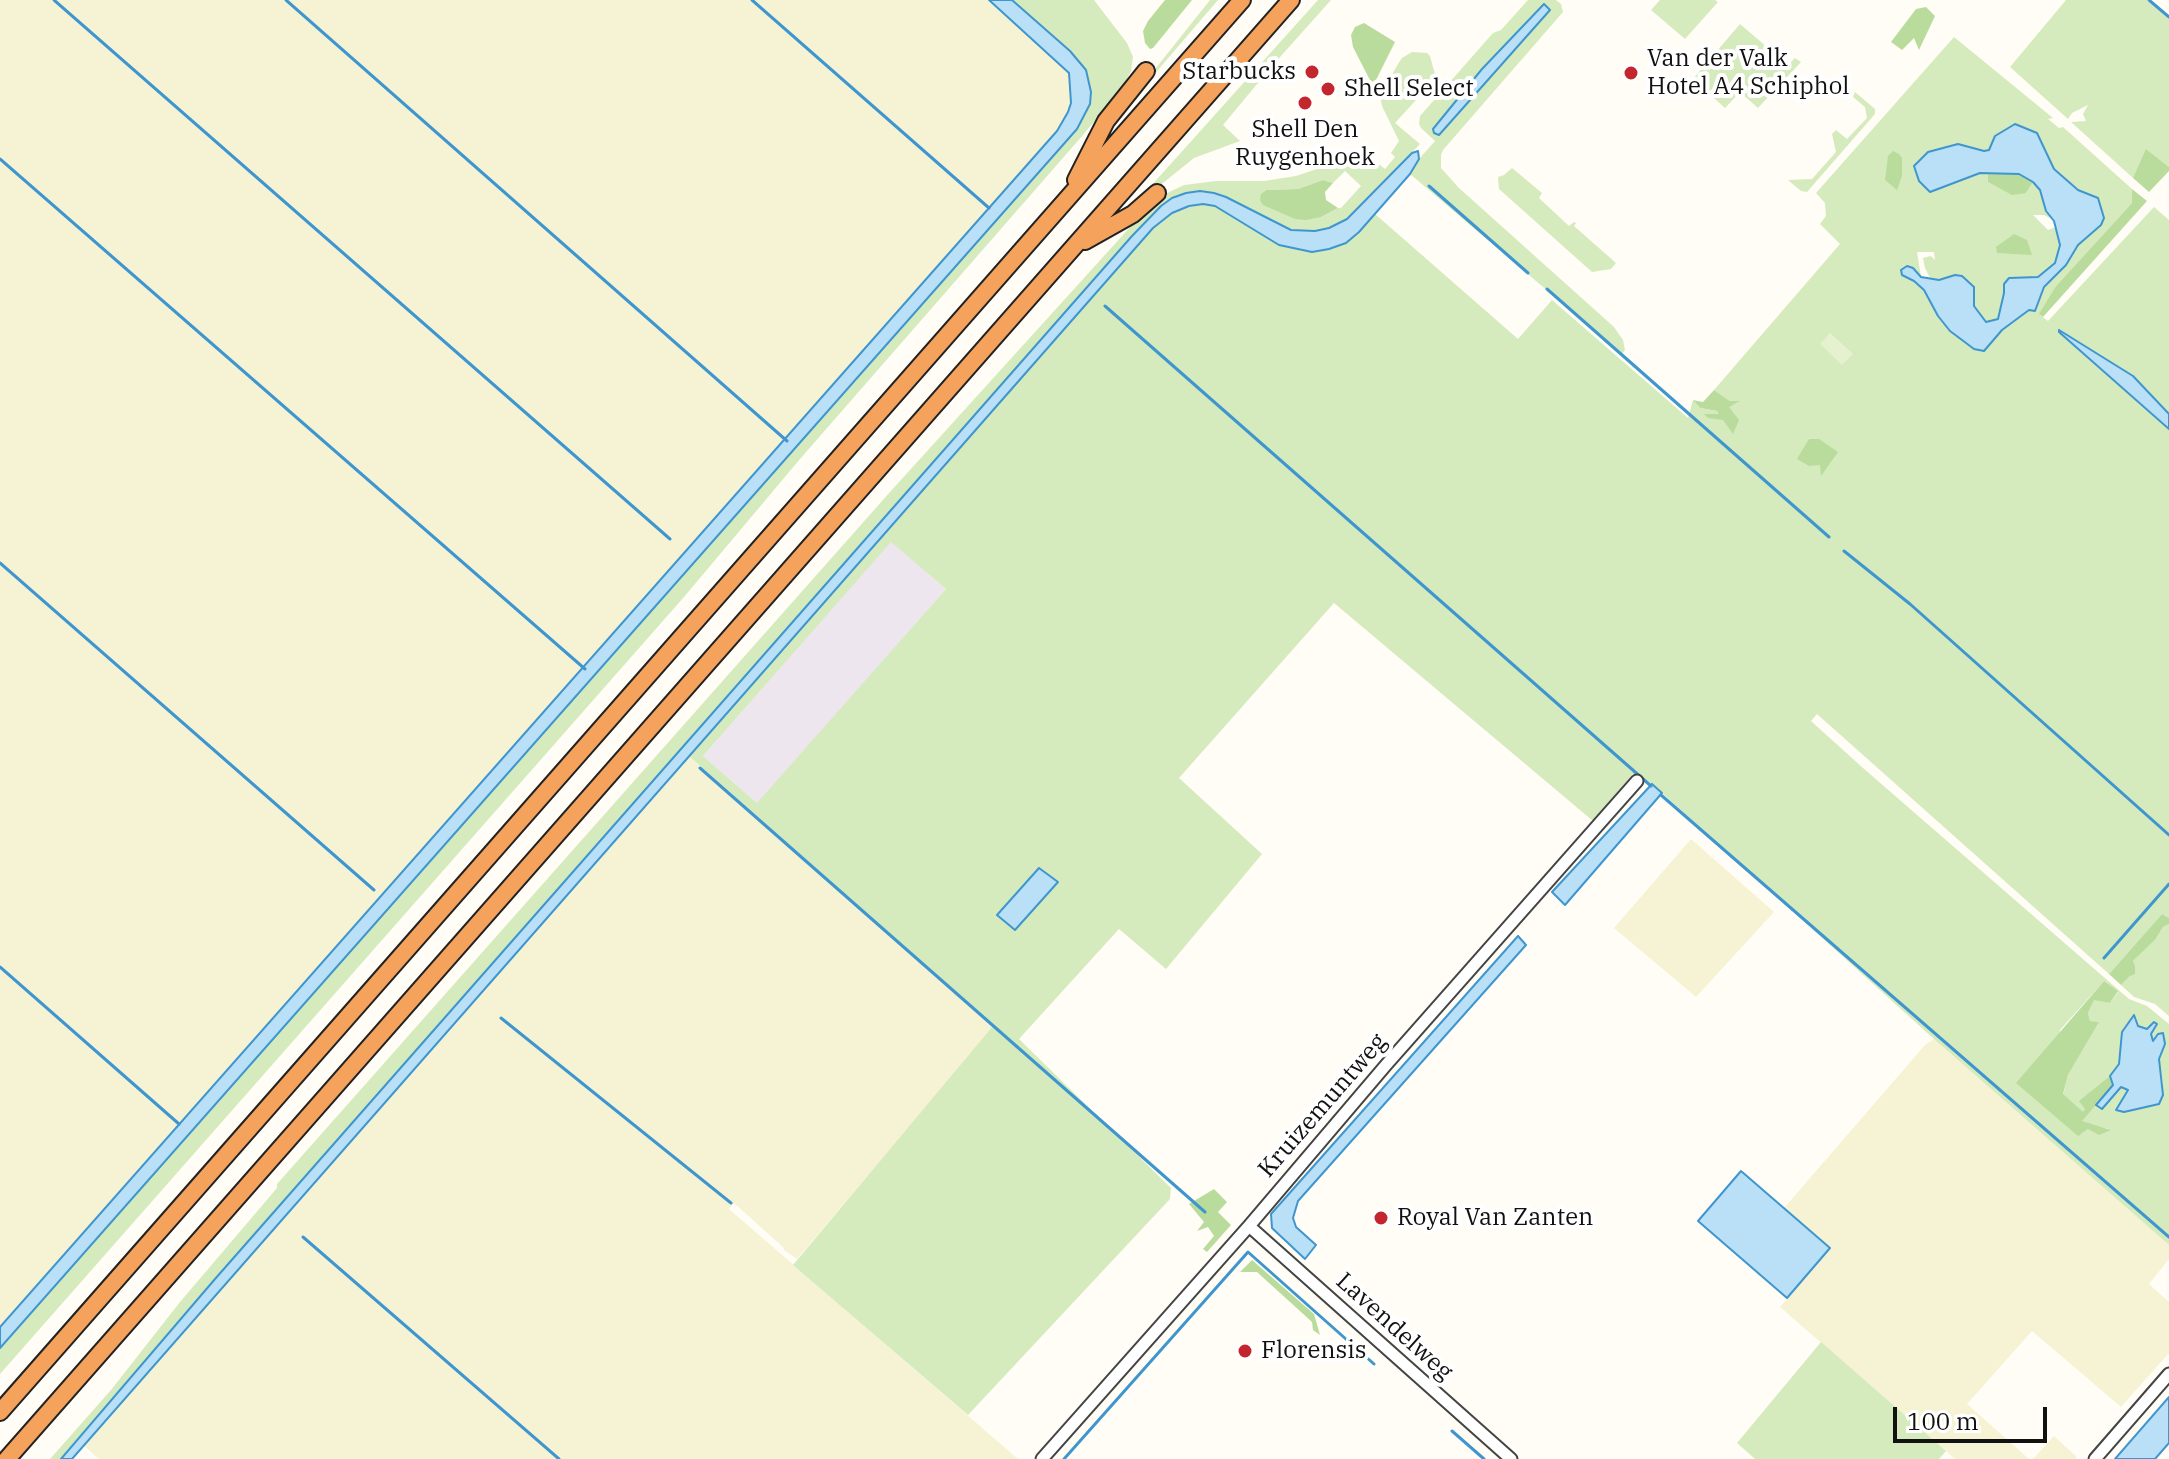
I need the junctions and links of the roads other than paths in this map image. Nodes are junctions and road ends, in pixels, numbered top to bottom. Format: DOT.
graph roads {
  1 [pos="1242,0"];
  2 [pos="1291,0"];
  3 [pos="1146,71"];
  4 [pos="1157,193"];
  5 [pos="1064,203"];
  6 [pos="1073,247"];
  7 [pos="1637,781"];
  8 [pos="1249,1226"];
  9 [pos="2169,1374"];
  10 [pos="0,1412"];
  11 [pos="7,1459"];
  12 [pos="1042,1459"];
  13 [pos="1511,1459"];
  14 [pos="2095,1459"];
  1 -- 5 [label="highway"];
  2 -- 6 [label="highway"];
  3 -- 5 [label="highway"];
  4 -- 6 [label="highway"];
  5 -- 10 [label="highway"];
  6 -- 11 [label="highway"];
  7 -- 8 [label="street, Kruizemuntweg"];
  8 -- 12 [label="street, Kruizemuntweg"];
  8 -- 13 [label="street, Lavendelweg"];
  9 -- 14 [label="street"];
}
